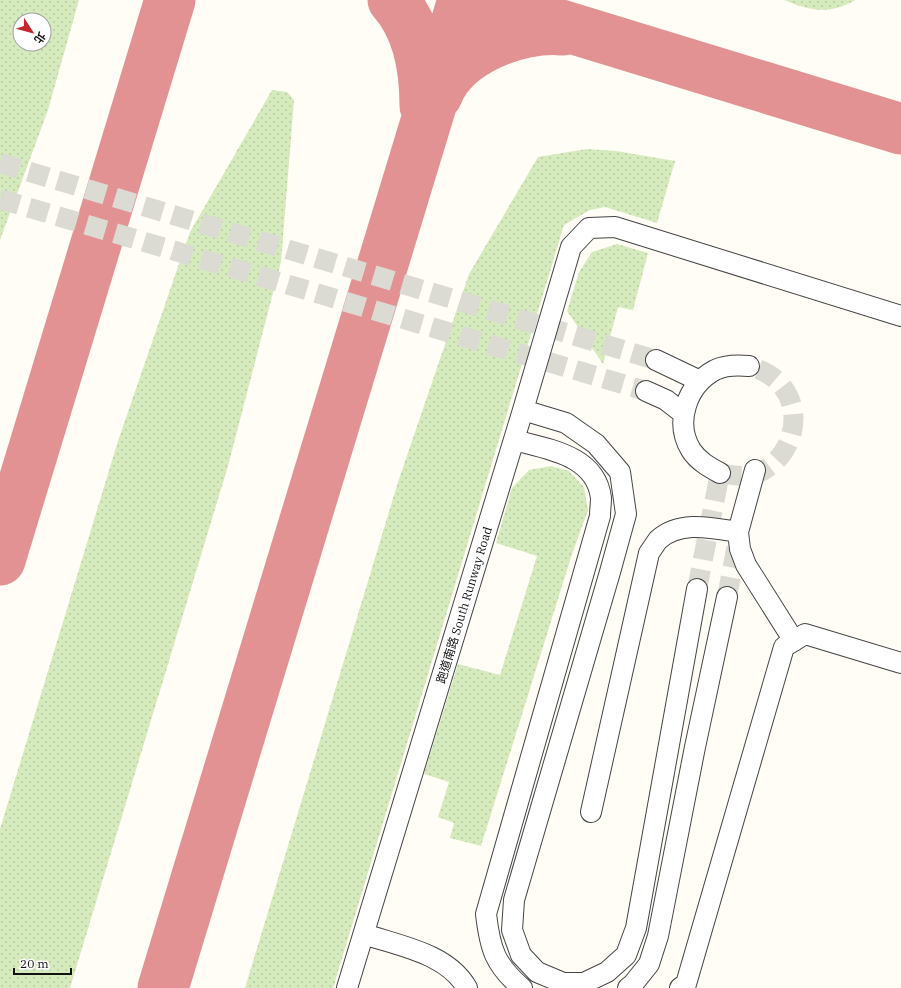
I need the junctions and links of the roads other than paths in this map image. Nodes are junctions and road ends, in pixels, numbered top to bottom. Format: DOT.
graph roads {
  1 [pos="901,316"];
  2 [pos="656,360"];
  3 [pos="749,366"];
  4 [pos="700,381"];
  5 [pos="646,391"];
  6 [pos="523,410"];
  7 [pos="684,414"];
  8 [pos="514,440"];
  9 [pos="755,470"];
  10 [pos="720,473"];
  11 [pos="738,532"];
  12 [pos="697,589"];
  13 [pos="726,597"];
  14 [pos="794,641"];
  15 [pos="901,663"];
  16 [pos="591,812"];
  17 [pos="364,934"];
  18 [pos="347,988"];
  19 [pos="466,988"];
  20 [pos="522,988"];
  21 [pos="628,988"];
  22 [pos="680,988"];
  1 -- 6 [label="lane, 跑道南路 South Runway Road"];
  2 -- 4 [label="lane"];
  3 -- 4 [label="lane"];
  4 -- 7 [label="lane"];
  5 -- 7 [label="lane"];
  6 -- 8 [label="lane, 跑道南路 South Runway Road"];
  6 -- 12 [label="lane"];
  7 -- 10 [label="lane"];
  8 -- 17 [label="lane, 跑道南路 South Runway Road"];
  8 -- 20 [label="lane"];
  9 -- 11 [label="lane"];
  11 -- 14 [label="lane"];
  11 -- 16 [label="lane"];
  13 -- 21 [label="lane"];
  14 -- 15 [label="lane"];
  14 -- 22 [label="lane"];
  17 -- 18 [label="lane, 跑道南路 South Runway Road"];
  17 -- 19 [label="lane"];
}
